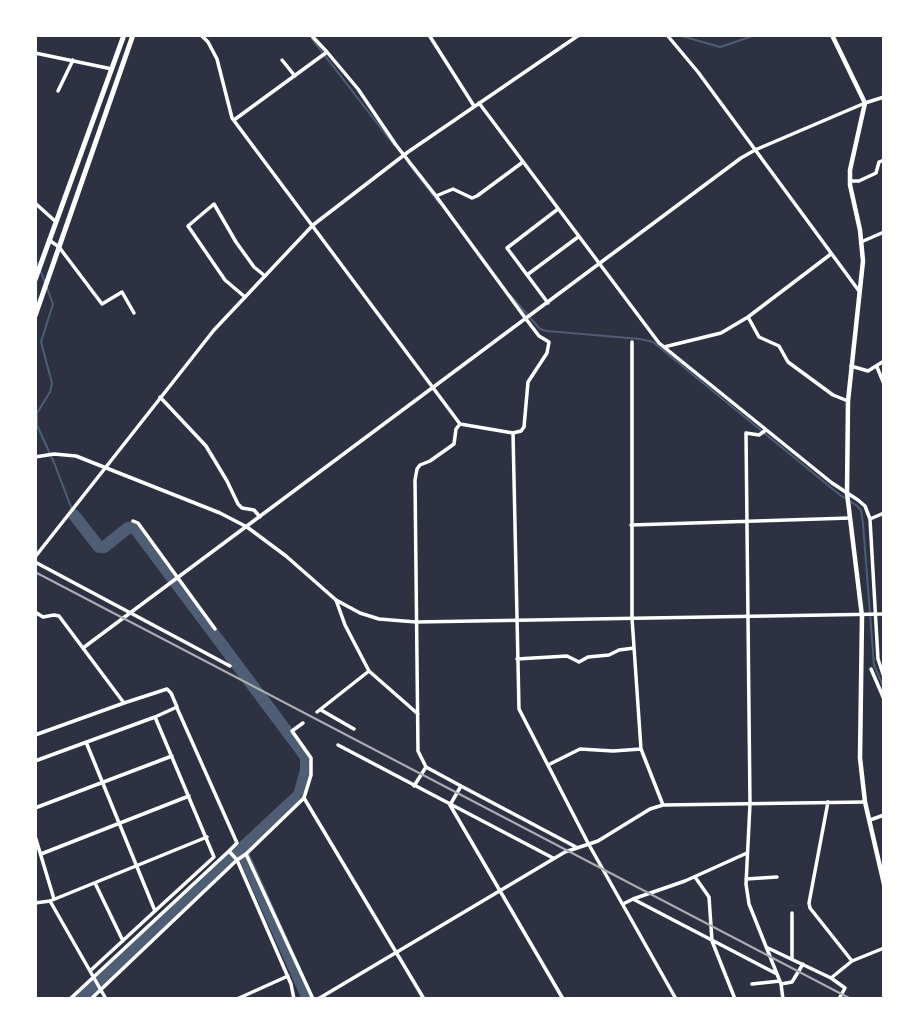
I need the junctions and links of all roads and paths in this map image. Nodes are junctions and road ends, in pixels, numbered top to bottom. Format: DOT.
graph roads {
  1 [pos="124,35"];
  2 [pos="133,35"];
  3 [pos="201,35"];
  4 [pos="311,35"];
  5 [pos="429,35"];
  6 [pos="579,35"];
  7 [pos="667,35"];
  8 [pos="832,35"];
  9 [pos="35,48"];
  10 [pos="327,52"];
  11 [pos="37,54"];
  12 [pos="73,60"];
  13 [pos="282,60"];
  14 [pos="112,69"];
  15 [pos="295,76"];
  16 [pos="58,91"];
  17 [pos="884,97"];
  18 [pos="865,103"];
  19 [pos="476,104"];
  20 [pos="234,120"];
  21 [pos="755,150"];
  22 [pos="404,155"];
  23 [pos="884,160"];
  24 [pos="523,162"];
  25 [pos="850,181"];
  26 [pos="436,196"];
  27 [pos="35,203"];
  28 [pos="558,209"];
  29 [pos="55,221"];
  30 [pos="313,225"];
  31 [pos="884,232"];
  32 [pos="578,237"];
  33 [pos="49,240"];
  34 [pos="861,242"];
  35 [pos="59,247"];
  36 [pos="831,254"];
  37 [pos="599,265"];
  38 [pos="527,275"];
  39 [pos="265,276"];
  40 [pos="35,280"];
  41 [pos="860,293"];
  42 [pos="245,297"];
  43 [pos="548,303"];
  44 [pos="134,313"];
  45 [pos="35,316"];
  46 [pos="748,317"];
  47 [pos="526,319"];
  48 [pos="632,342"];
  49 [pos="664,347"];
  50 [pos="884,361"];
  51 [pos="851,366"];
  52 [pos="877,367"];
  53 [pos="884,384"];
  54 [pos="433,388"];
  55 [pos="160,397"];
  56 [pos="848,401"];
  57 [pos="460,424"];
  58 [pos="766,430"];
  59 [pos="513,433"];
  60 [pos="35,457"];
  61 [pos="105,467"];
  62 [pos="847,493"];
  63 [pos="884,513"];
  64 [pos="260,517"];
  65 [pos="851,518"];
  66 [pos="870,519"];
  67 [pos="133,521"];
  68 [pos="746,521"];
  69 [pos="632,524"];
  70 [pos="247,527"];
  71 [pos="35,560"];
  72 [pos="178,578"];
  73 [pos="336,600"];
  74 [pos="35,612"];
  75 [pos="131,613"];
  76 [pos="884,614"];
  77 [pos="877,615"];
  78 [pos="862,616"];
  79 [pos="748,617"];
  80 [pos="632,618"];
  81 [pos="516,620"];
  82 [pos="416,622"];
  83 [pos="215,629"];
  84 [pos="83,648"];
  85 [pos="634,648"];
  86 [pos="517,659"];
  87 [pos="230,666"];
  88 [pos="871,669"];
  89 [pos="369,671"];
  90 [pos="884,677"];
  91 [pos="884,699"];
  92 [pos="124,703"];
  93 [pos="177,707"];
  94 [pos="418,714"];
  95 [pos="155,718"];
  96 [pos="303,723"];
  97 [pos="354,729"];
  98 [pos="35,735"];
  99 [pos="86,742"];
  100 [pos="338,745"];
  101 [pos="641,749"];
  102 [pos="172,756"];
  103 [pos="35,761"];
  104 [pos="548,765"];
  105 [pos="426,767"];
  106 [pos="102,783"];
  107 [pos="461,786"];
  108 [pos="414,787"];
  109 [pos="189,796"];
  110 [pos="304,798"];
  111 [pos="828,802"];
  112 [pos="865,802"];
  113 [pos="450,804"];
  114 [pos="750,804"];
  115 [pos="663,805"];
  116 [pos="35,808"];
  117 [pos="884,815"];
  118 [pos="869,820"];
  119 [pos="119,825"];
  120 [pos="35,836"];
  121 [pos="207,837"];
  122 [pos="588,843"];
  123 [pos="576,847"];
  124 [pos="229,851"];
  125 [pos="747,853"];
  126 [pos="41,854"];
  127 [pos="246,854"];
  128 [pos="554,858"];
  129 [pos="881,859"];
  130 [pos="237,860"];
  131 [pos="136,867"];
  132 [pos="695,877"];
  133 [pos="777,877"];
  134 [pos="746,879"];
  135 [pos="258,880"];
  136 [pos="95,883"];
  137 [pos="247,883"];
  138 [pos="884,884"];
  139 [pos="498,891"];
  140 [pos="633,899"];
  141 [pos="52,900"];
  142 [pos="35,903"];
  143 [pos="623,904"];
  144 [pos="155,911"];
  145 [pos="792,913"];
  146 [pos="124,941"];
  147 [pos="712,941"];
  148 [pos="766,947"];
  149 [pos="884,948"];
  150 [pos="396,952"];
  151 [pos="792,960"];
  152 [pos="852,961"];
  153 [pos="803,964"];
  154 [pos="90,971"];
  155 [pos="777,974"];
  156 [pos="288,976"];
  157 [pos="95,978"];
  158 [pos="831,978"];
  159 [pos="781,982"];
  160 [pos="752,984"];
  161 [pos="101,988"];
  162 [pos="70,999"];
  163 [pos="91,999"];
  164 [pos="106,999"];
  165 [pos="237,999"];
  166 [pos="294,999"];
  167 [pos="316,999"];
  168 [pos="424,999"];
  169 [pos="563,999"];
  170 [pos="676,999"];
  171 [pos="735,999"];
  172 [pos="783,999"];
  173 [pos="839,999"];
  1 -- 14 [label="main road"];
  2 -- 35 [label="main road"];
  3 -- 20 [label="street"];
  4 -- 10 [label="street"];
  5 -- 19 [label="street"];
  6 -- 19 [label="street"];
  7 -- 21 [label="street"];
  8 -- 18 [label="main road"];
  9 -- 11 [label="street"];
  10 -- 15 [label="street"];
  10 -- 22 [label="street"];
  11 -- 12 [label="street"];
  12 -- 14 [label="street"];
  12 -- 16 [label="street"];
  13 -- 15 [label="street"];
  14 -- 29 [label="main road"];
  15 -- 20 [label="street"];
  17 -- 18 [label="street"];
  18 -- 21 [label="street"];
  18 -- 25 [label="main road"];
  19 -- 22 [label="street"];
  19 -- 24 [label="street"];
  20 -- 30 [label="street"];
  21 -- 36 [label="street"];
  21 -- 37 [label="street"];
  22 -- 26 [label="street"];
  22 -- 30 [label="street"];
  23 -- 25 [label="street"];
  24 -- 26 [label="street"];
  24 -- 28 [label="street"];
  25 -- 34 [label="main road"];
  26 -- 47 [label="street"];
  27 -- 29 [label="street"];
  28 -- 32 [label="street"];
  28 -- 38 [label="street"];
  29 -- 33 [label="main road"];
  30 -- 39 [label="street"];
  30 -- 54 [label="street"];
  31 -- 34 [label="street"];
  32 -- 37 [label="street"];
  32 -- 38 [label="street"];
  33 -- 35 [label="street"];
  33 -- 40 [label="main road"];
  34 -- 41 [label="main road"];
  35 -- 44 [label="street"];
  35 -- 45 [label="main road"];
  36 -- 41 [label="street"];
  36 -- 46 [label="street"];
  37 -- 43 [label="street"];
  37 -- 49 [label="street"];
  38 -- 43 [label="street"];
  39 -- 42 [label="street"];
  39 -- 42 [label="street"];
  41 -- 51 [label="main road"];
  42 -- 55 [label="street"];
  43 -- 47 [label="street"];
  46 -- 49 [label="street"];
  46 -- 56 [label="street"];
  47 -- 54 [label="street"];
  47 -- 59 [label="street"];
  48 -- 69 [label="street"];
  49 -- 58 [label="street"];
  50 -- 52 [label="street"];
  51 -- 52 [label="street"];
  51 -- 56 [label="main road"];
  52 -- 53 [label="street"];
  54 -- 57 [label="street"];
  54 -- 64 [label="street"];
  55 -- 61 [label="street"];
  55 -- 64 [label="street"];
  56 -- 62 [label="main road"];
  57 -- 59 [label="street"];
  57 -- 82 [label="street"];
  58 -- 62 [label="street"];
  58 -- 68 [label="street"];
  59 -- 81 [label="street"];
  60 -- 61 [label="street"];
  61 -- 70 [label="street"];
  61 -- 71 [label="street"];
  62 -- 65 [label="main road"];
  62 -- 66 [label="street"];
  63 -- 66 [label="street"];
  64 -- 70 [label="street"];
  65 -- 68 [label="street"];
  65 -- 78 [label="main road"];
  66 -- 77 [label="street"];
  67 -- 72 [label="street"];
  68 -- 69 [label="street"];
  68 -- 79 [label="street"];
  69 -- 80 [label="street"];
  70 -- 72 [label="street"];
  70 -- 73 [label="street"];
  71 -- 75 [label="street"];
  72 -- 75 [label="street"];
  72 -- 83 [label="street"];
  73 -- 82 [label="street"];
  73 -- 89 [label="street"];
  74 -- 84 [label="street"];
  75 -- 84 [label="street"];
  75 -- 87 [label="street"];
  76 -- 77 [label="street"];
  77 -- 78 [label="street"];
  77 -- 90 [label="street"];
  78 -- 79 [label="street"];
  78 -- 112 [label="main road"];
  79 -- 80 [label="street"];
  79 -- 114 [label="street"];
  80 -- 81 [label="street"];
  80 -- 85 [label="street"];
  81 -- 82 [label="street"];
  81 -- 86 [label="street"];
  82 -- 94 [label="street"];
  84 -- 92 [label="street"];
  85 -- 86 [label="street"];
  85 -- 101 [label="street"];
  86 -- 104 [label="street"];
  88 -- 91 [label="street"];
  89 -- 94 [label="street"];
  89 -- 97 [label="street"];
  92 -- 93 [label="street"];
  92 -- 98 [label="street"];
  93 -- 95 [label="street"];
  93 -- 124 [label="street"];
  94 -- 105 [label="street"];
  95 -- 99 [label="street"];
  95 -- 102 [label="street"];
  96 -- 110 [label="street"];
  99 -- 103 [label="street"];
  99 -- 106 [label="street"];
  100 -- 108 [label="street"];
  101 -- 104 [label="street"];
  101 -- 115 [label="street"];
  102 -- 106 [label="street"];
  102 -- 109 [label="street"];
  104 -- 122 [label="street"];
  105 -- 107 [label="street"];
  105 -- 108 [label="street"];
  106 -- 116 [label="street"];
  106 -- 119 [label="street"];
  107 -- 113 [label="street"];
  107 -- 123 [label="street"];
  108 -- 113 [label="street"];
  109 -- 119 [label="street"];
  109 -- 121 [label="street"];
  110 -- 127 [label="street"];
  110 -- 150 [label="street"];
  111 -- 112 [label="street"];
  111 -- 114 [label="street"];
  111 -- 152 [label="street"];
  112 -- 118 [label="main road"];
  113 -- 128 [label="street"];
  113 -- 139 [label="street"];
  114 -- 115 [label="street"];
  114 -- 125 [label="street"];
  115 -- 122 [label="street"];
  117 -- 118 [label="street"];
  118 -- 129 [label="main road"];
  119 -- 126 [label="street"];
  119 -- 131 [label="street"];
  120 -- 126 [label="street"];
  121 -- 131 [label="street"];
  121 -- 144 [label="street"];
  122 -- 123 [label="street"];
  122 -- 143 [label="street"];
  123 -- 128 [label="street"];
  124 -- 130 [label="street"];
  124 -- 157 [label="street"];
  125 -- 132 [label="street"];
  125 -- 134 [label="street"];
  126 -- 141 [label="street"];
  127 -- 130 [label="street"];
  127 -- 135 [label="street"];
  128 -- 139 [label="street"];
  129 -- 138 [label="main road"];
  130 -- 137 [label="street"];
  130 -- 161 [label="street"];
  131 -- 136 [label="street"];
  131 -- 144 [label="street"];
  132 -- 140 [label="street"];
  132 -- 147 [label="street"];
  133 -- 134 [label="street"];
  134 -- 148 [label="street"];
  135 -- 137 [label="street"];
  135 -- 167 [label="street"];
  136 -- 141 [label="street"];
  136 -- 146 [label="street"];
  137 -- 156 [label="street"];
  139 -- 150 [label="street"];
  139 -- 169 [label="street"];
  140 -- 143 [label="street"];
  140 -- 147 [label="street"];
  141 -- 142 [label="street"];
  141 -- 154 [label="street"];
  143 -- 170 [label="street"];
  144 -- 146 [label="street"];
  145 -- 151 [label="street"];
  146 -- 154 [label="street"];
  147 -- 155 [label="street"];
  147 -- 171 [label="street"];
  148 -- 151 [label="street"];
  148 -- 155 [label="street"];
  149 -- 152 [label="street"];
  150 -- 167 [label="street"];
  150 -- 168 [label="street"];
  151 -- 153 [label="street"];
  152 -- 158 [label="street"];
  153 -- 158 [label="street"];
  153 -- 159 [label="street"];
  154 -- 157 [label="street"];
  155 -- 159 [label="street"];
  156 -- 165 [label="street"];
  156 -- 166 [label="street"];
  157 -- 161 [label="street"];
  157 -- 162 [label="street"];
  158 -- 173 [label="street"];
  159 -- 160 [label="street"];
  159 -- 172 [label="street"];
  161 -- 163 [label="street"];
  161 -- 164 [label="street"];
}
